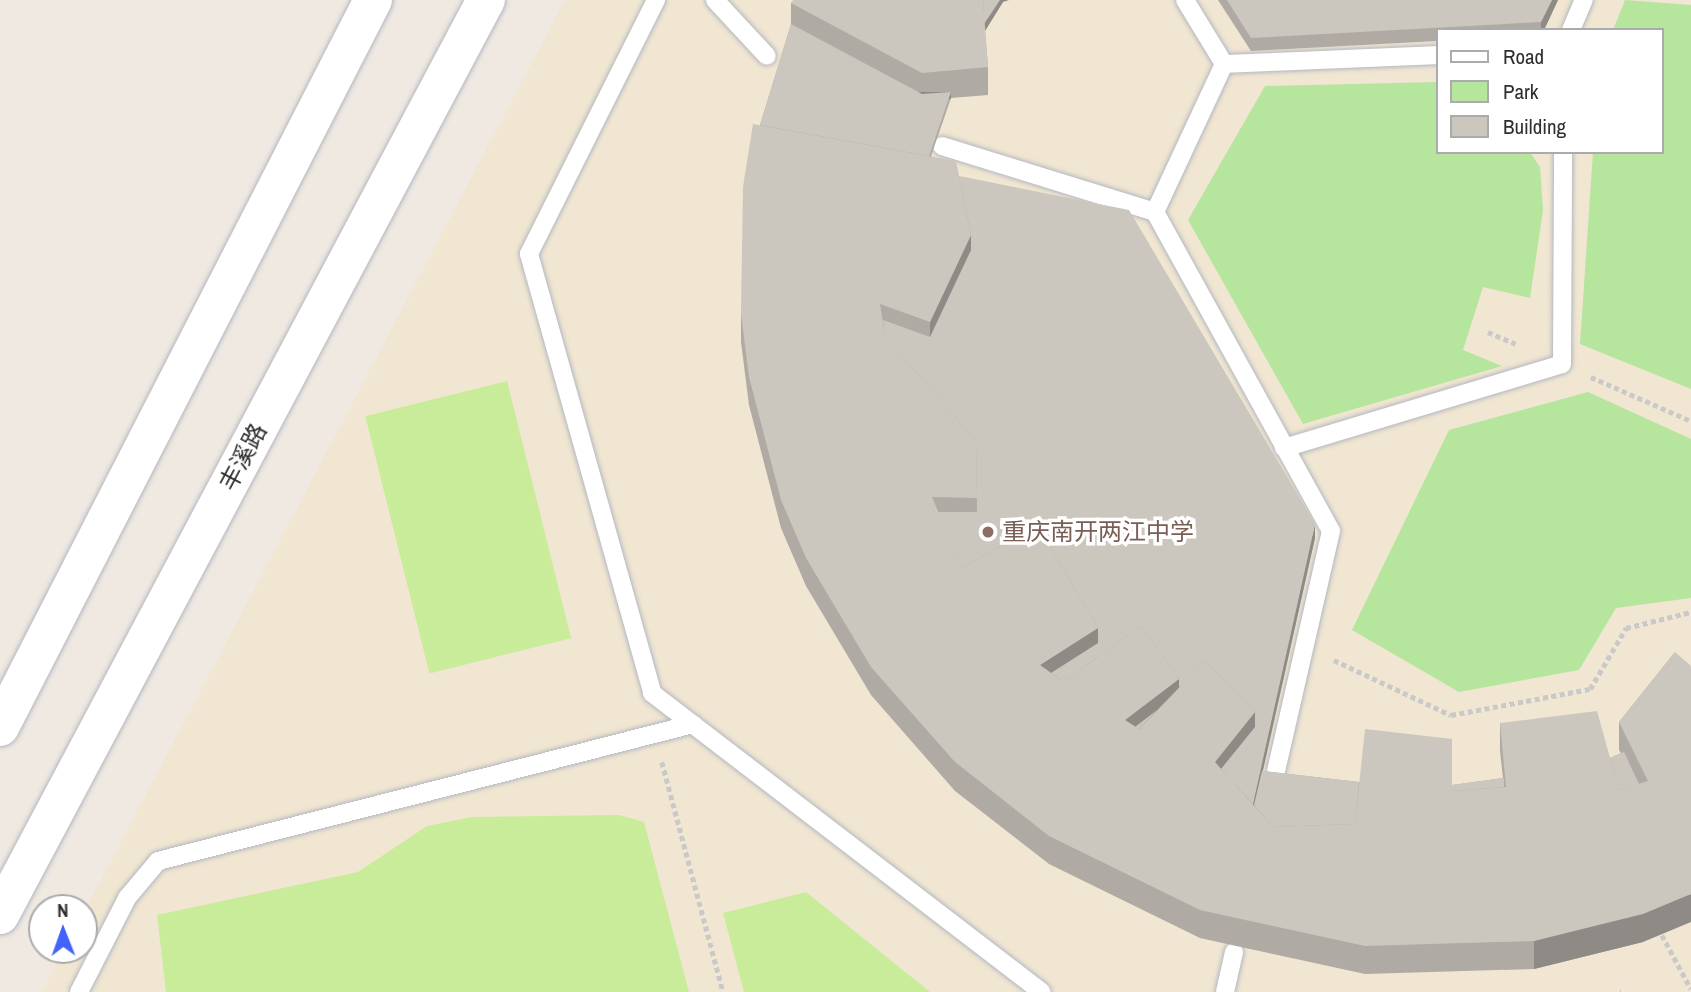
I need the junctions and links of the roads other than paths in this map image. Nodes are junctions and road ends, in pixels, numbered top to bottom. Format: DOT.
graph roads {
  1 [pos="373,0"];
  2 [pos="486,0"];
  3 [pos="656,0"];
  4 [pos="715,0"];
  5 [pos="1185,0"];
  6 [pos="1584,0"];
  7 [pos="1572,28"];
  8 [pos="1436,55"];
  9 [pos="767,56"];
  10 [pos="1224,64"];
  11 [pos="942,146"];
  12 [pos="1563,154"];
  13 [pos="1156,212"];
  14 [pos="1284,448"];
  15 [pos="693,724"];
  16 [pos="0,727"];
  17 [pos="1276,771"];
  18 [pos="0,915"];
  19 [pos="1234,952"];
  20 [pos="1044,990"];
  21 [pos="79,992"];
  22 [pos="1225,992"];
  1 -- 16 [label="main road"];
  2 -- 18 [label="main road, 丰溪路"];
  3 -- 15 [label="lane"];
  4 -- 9 [label="lane"];
  5 -- 10 [label="lane"];
  6 -- 7 [label="lane"];
  8 -- 10 [label="lane"];
  10 -- 13 [label="lane"];
  11 -- 13 [label="lane"];
  12 -- 14 [label="lane"];
  13 -- 14 [label="lane"];
  14 -- 17 [label="lane"];
  15 -- 20 [label="lane"];
  15 -- 21 [label="lane"];
  19 -- 22 [label="lane"];
}
